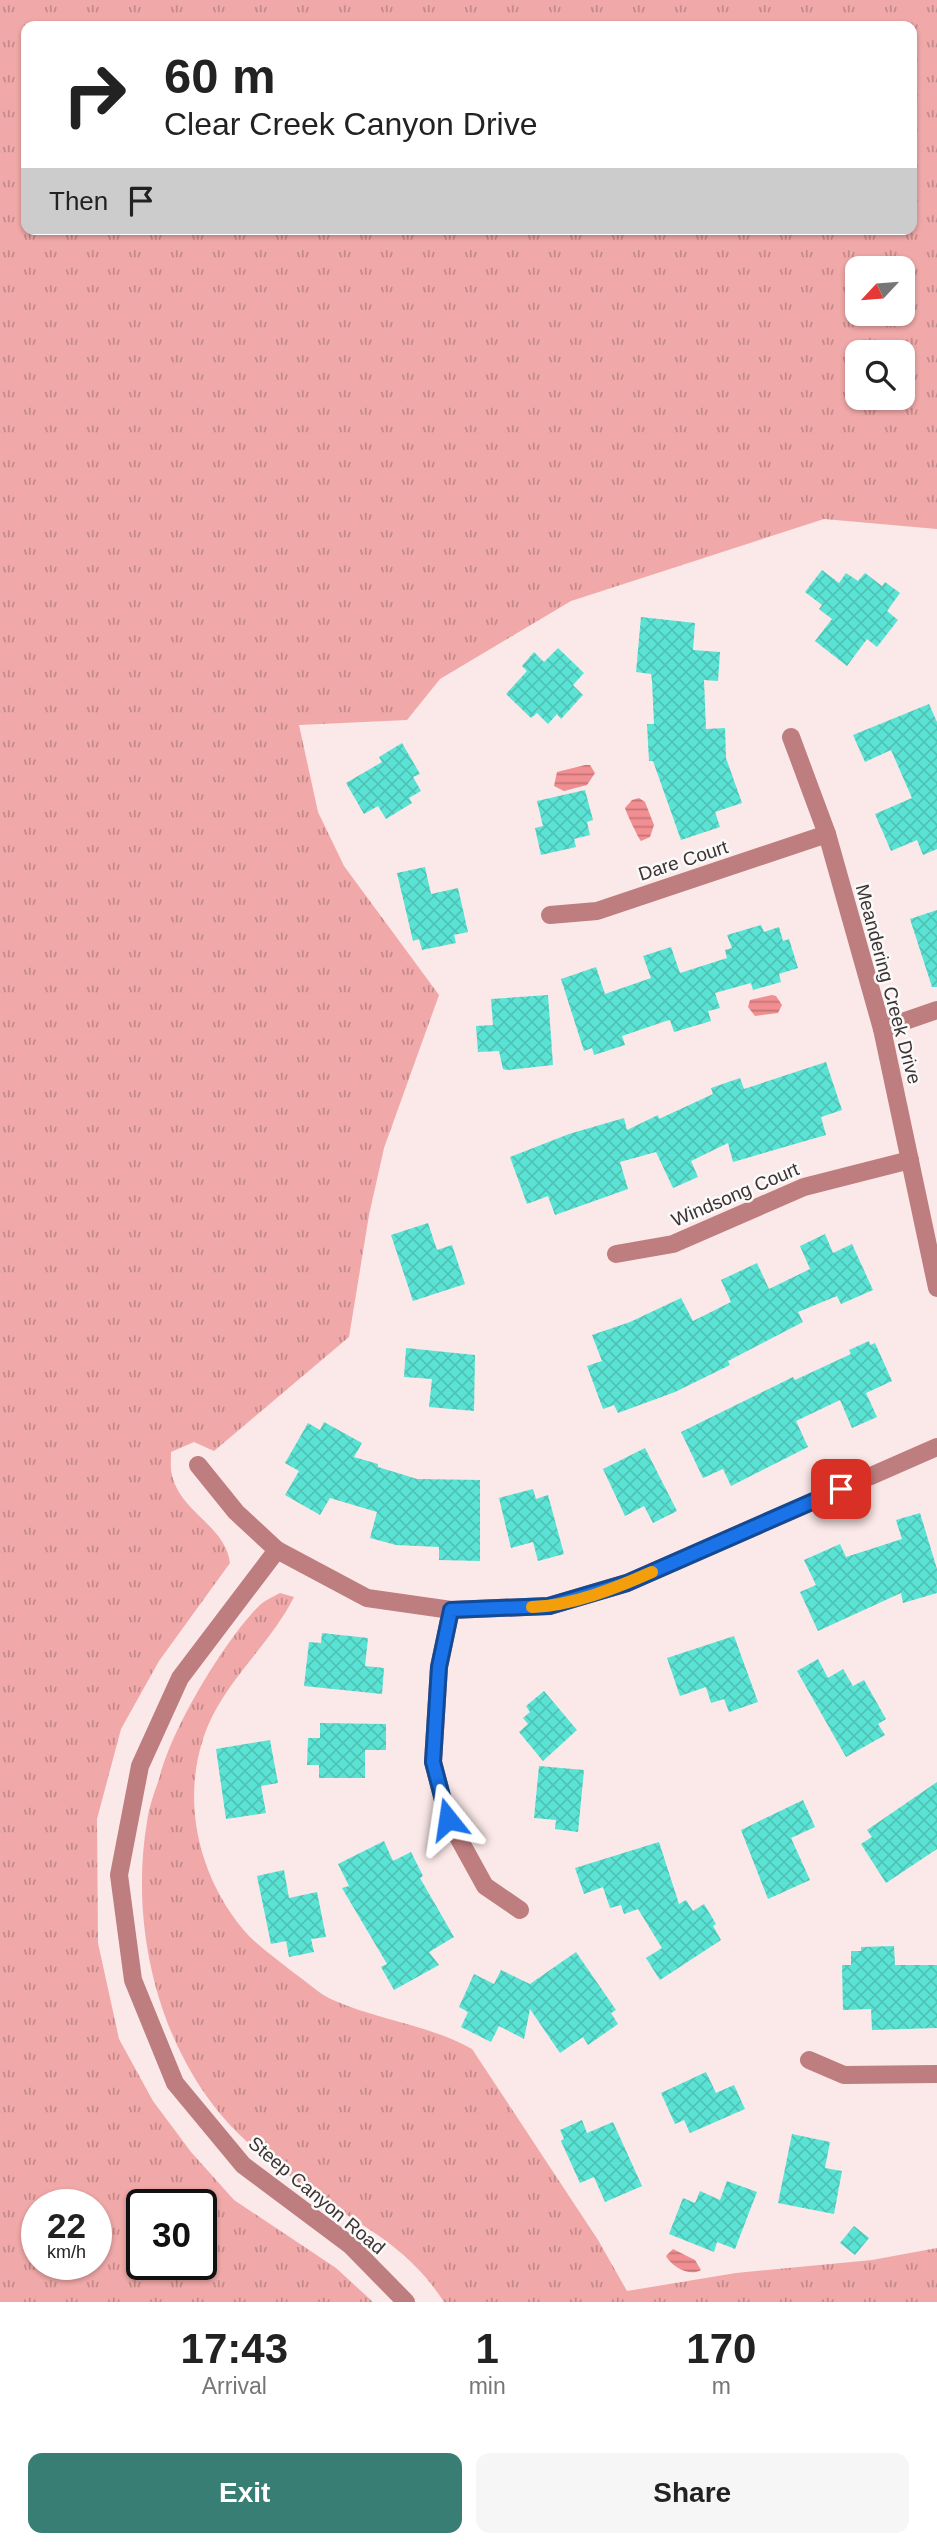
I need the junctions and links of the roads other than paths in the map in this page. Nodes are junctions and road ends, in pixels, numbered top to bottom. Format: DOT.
graph roads {
  1 [pos="791,737"];
  2 [pos="827,834"];
  3 [pos="550,915"];
  4 [pos="937,1010"];
  5 [pos="882,1028"];
  6 [pos="910,1160"];
  7 [pos="616,1254"];
  8 [pos="937,1288"];
  9 [pos="937,1447"];
  10 [pos="198,1465"];
  11 [pos="277,1550"];
  12 [pos="451,1610"];
  13 [pos="520,1910"];
  14 [pos="809,2060"];
  15 [pos="937,2074"];
  16 [pos="406,2302"];
  1 -- 2 [label="street, Meandering Creek Drive"];
  2 -- 3 [label="street, Dare Court"];
  2 -- 5 [label="street, Meandering Creek Drive"];
  4 -- 5 [label="street"];
  5 -- 6 [label="street, Meandering Creek Drive"];
  6 -- 7 [label="street, Windsong Court"];
  6 -- 8 [label="street, Meandering Creek Drive"];
  9 -- 12 [label="street"];
  10 -- 11 [label="street"];
  11 -- 12 [label="street"];
  11 -- 16 [label="street, Steep Canyon Road"];
  12 -- 13 [label="street"];
  14 -- 15 [label="street"];
}
